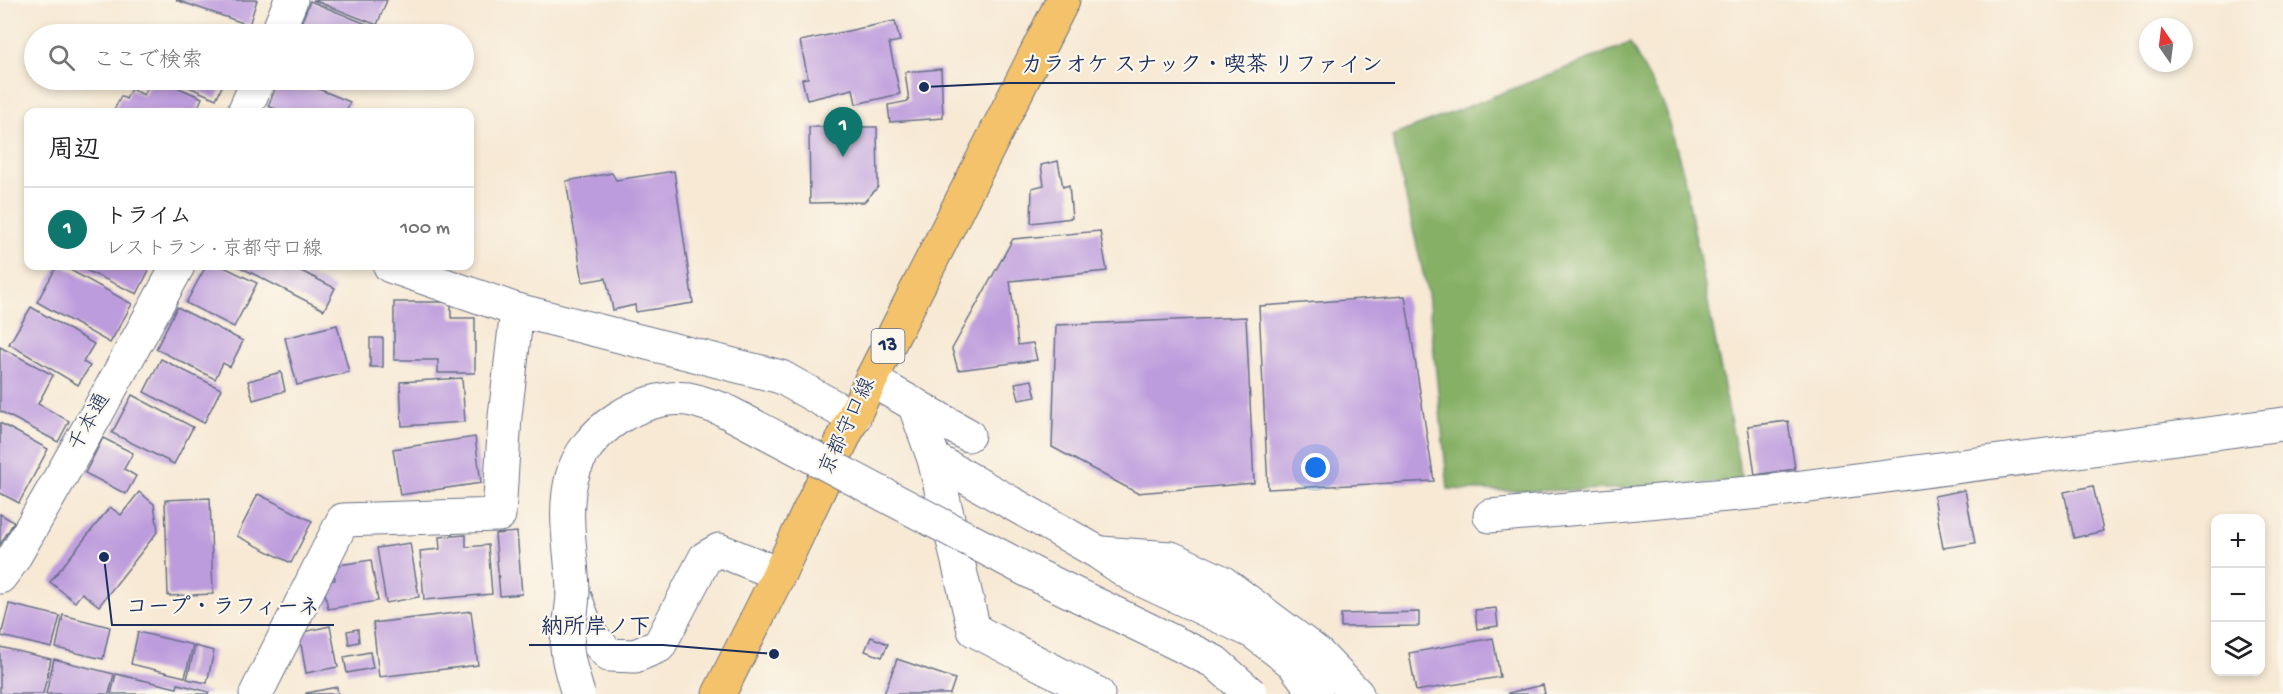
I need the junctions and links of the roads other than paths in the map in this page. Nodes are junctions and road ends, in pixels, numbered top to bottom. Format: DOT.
graph roads {
  1 [pos="291,0"];
  2 [pos="1063,0"];
  3 [pos="280,24"];
  4 [pos="254,90"];
  5 [pos="246,108"];
  6 [pos="176,270"];
  7 [pos="402,270"];
  8 [pos="517,310"];
  9 [pos="871,380"];
  10 [pos="914,404"];
  11 [pos="854,418"];
  12 [pos="2283,424"];
  13 [pos="968,435"];
  14 [pos="934,459"];
  15 [pos="1490,516"];
  16 [pos="1099,553"];
  17 [pos="779,574"];
  18 [pos="0,577"];
  19 [pos="573,592"];
  20 [pos="1317,654"];
  21 [pos="256,694"];
  22 [pos="578,694"];
  23 [pos="719,694"];
  24 [pos="1098,694"];
  25 [pos="1251,694"];
  26 [pos="1316,694"];
  27 [pos="1338,694"];
  28 [pos="1357,694"];
  1 -- 3 [label="street"];
  2 -- 9 [label="main road, 京都守口線 / 13"];
  4 -- 5 [label="street"];
  6 -- 18 [label="street, 千本通"];
  7 -- 8 [label="street"];
  8 -- 11 [label="street"];
  8 -- 21 [label="street"];
  9 -- 10 [label="street"];
  9 -- 11 [label="main road, 京都守口線 / 13"];
  10 -- 13 [label="street"];
  10 -- 14 [label="street"];
  11 -- 17 [label="main road, 京都守口線 / 13"];
  12 -- 15 [label="street"];
  14 -- 16 [label="street"];
  14 -- 24 [label="street"];
  16 -- 20 [label="street"];
  16 -- 26 [label="street"];
  17 -- 19 [label="street"];
  17 -- 23 [label="main road, 京都守口線 / 13"];
  19 -- 22 [label="street, bridge"];
  19 -- 25 [label="street, bridge"];
  20 -- 27 [label="street"];
  20 -- 28 [label="street"];
}
